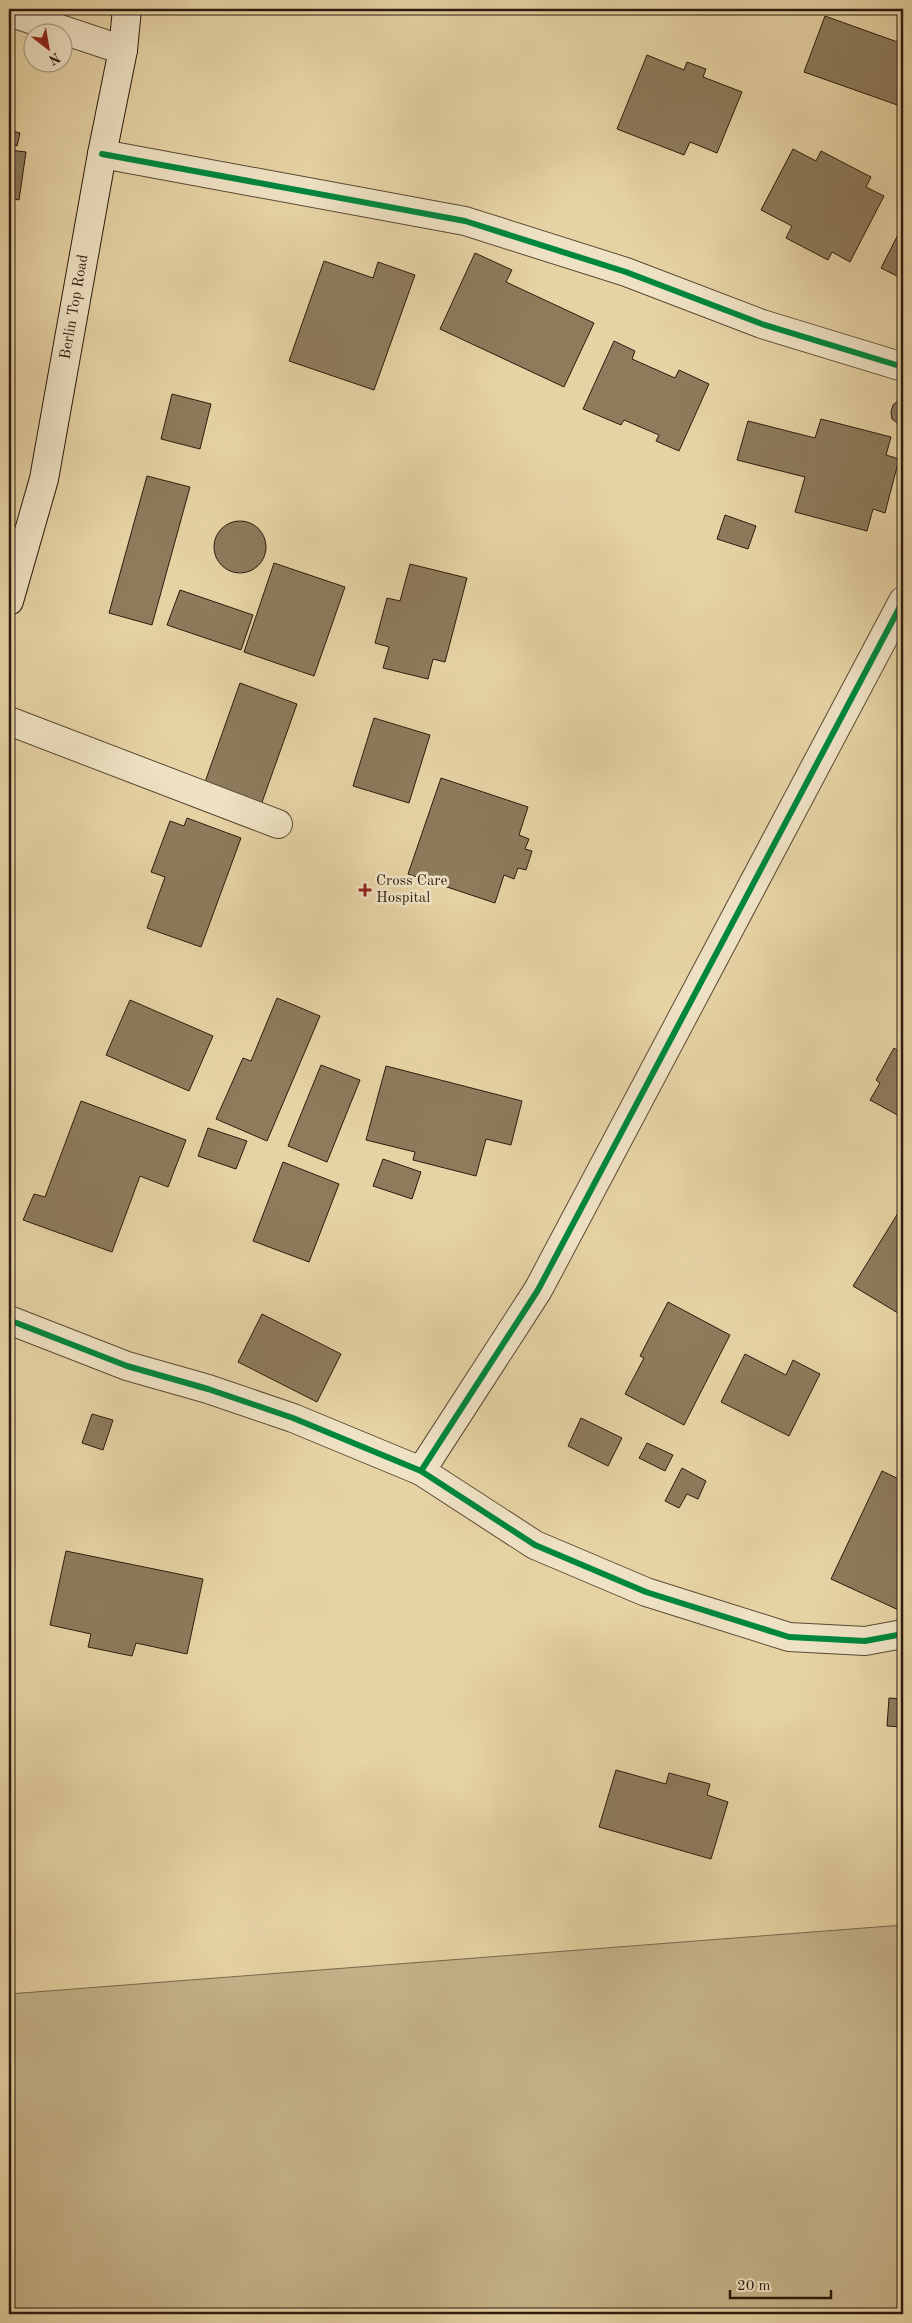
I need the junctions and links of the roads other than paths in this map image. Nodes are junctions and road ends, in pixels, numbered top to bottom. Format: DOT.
graph roads {
  1 [pos="127,9"];
  2 [pos="9,12"];
  3 [pos="123,50"];
  4 [pos="102,154"];
  5 [pos="903,367"];
  6 [pos="9,601"];
  7 [pos="903,601"];
  8 [pos="9,721"];
  9 [pos="278,824"];
  10 [pos="9,1320"];
  11 [pos="421,1471"];
  12 [pos="903,1634"];
  1 -- 3 [label="street, Berlin Top Road"];
  2 -- 3 [label="street"];
  3 -- 4 [label="street, Berlin Top Road"];
  4 -- 5 [label="street"];
  4 -- 6 [label="street, Berlin Top Road"];
  7 -- 11 [label="street"];
  8 -- 9 [label="street"];
  10 -- 11 [label="street"];
  11 -- 12 [label="street"];
}
